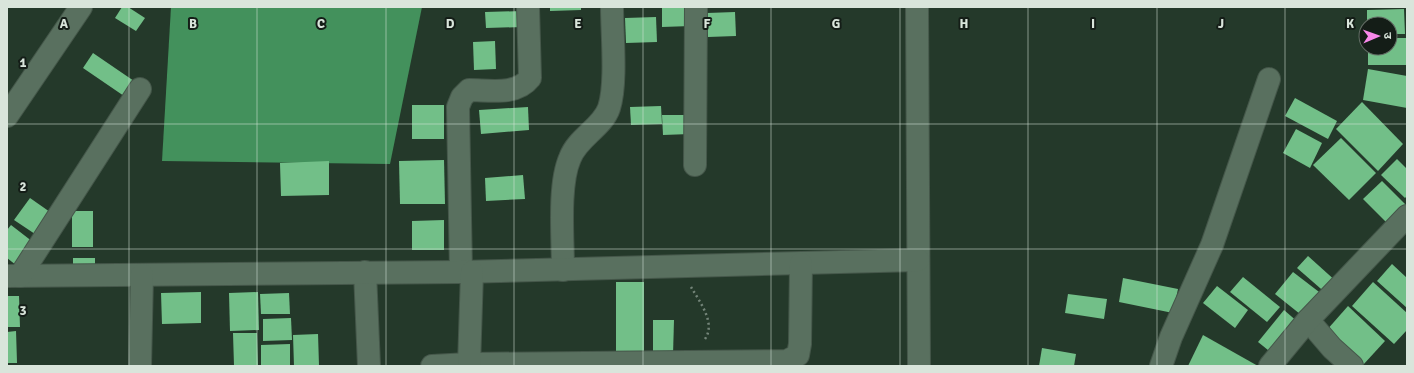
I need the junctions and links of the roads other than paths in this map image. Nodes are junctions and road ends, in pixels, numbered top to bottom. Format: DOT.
graph roads {
  1 [pos="81,7"];
  2 [pos="528,7"];
  3 [pos="612,7"];
  4 [pos="696,7"];
  5 [pos="917,7"];
  6 [pos="1269,79"];
  7 [pos="140,89"];
  8 [pos="7,116"];
  9 [pos="695,165"];
  10 [pos="1407,216"];
  11 [pos="918,260"];
  12 [pos="801,264"];
  13 [pos="563,270"];
  14 [pos="365,272"];
  15 [pos="467,272"];
  16 [pos="142,275"];
  17 [pos="13,276"];
  18 [pos="1308,320"];
  19 [pos="690,363"];
  20 [pos="578,364"];
  21 [pos="469,365"];
  22 [pos="140,366"];
  23 [pos="369,366"];
  24 [pos="432,366"];
  25 [pos="919,366"];
  26 [pos="1161,366"];
  27 [pos="1270,366"];
  28 [pos="1352,366"];
  1 -- 8 [label="street"];
  2 -- 15 [label="street"];
  3 -- 13 [label="street"];
  4 -- 9 [label="street"];
  5 -- 11 [label="street"];
  6 -- 26 [label="street"];
  7 -- 17 [label="street"];
  10 -- 18 [label="street"];
  11 -- 12 [label="street"];
  11 -- 25 [label="street"];
  12 -- 13 [label="street"];
  12 -- 19 [label="street"];
  13 -- 15 [label="street"];
  14 -- 15 [label="street"];
  14 -- 16 [label="street"];
  14 -- 23 [label="street"];
  15 -- 21 [label="street"];
  16 -- 17 [label="street"];
  16 -- 22 [label="street"];
  18 -- 27 [label="street"];
  18 -- 28 [label="street"];
  19 -- 20 [label="street"];
  20 -- 21 [label="street"];
  21 -- 24 [label="street"];
}
